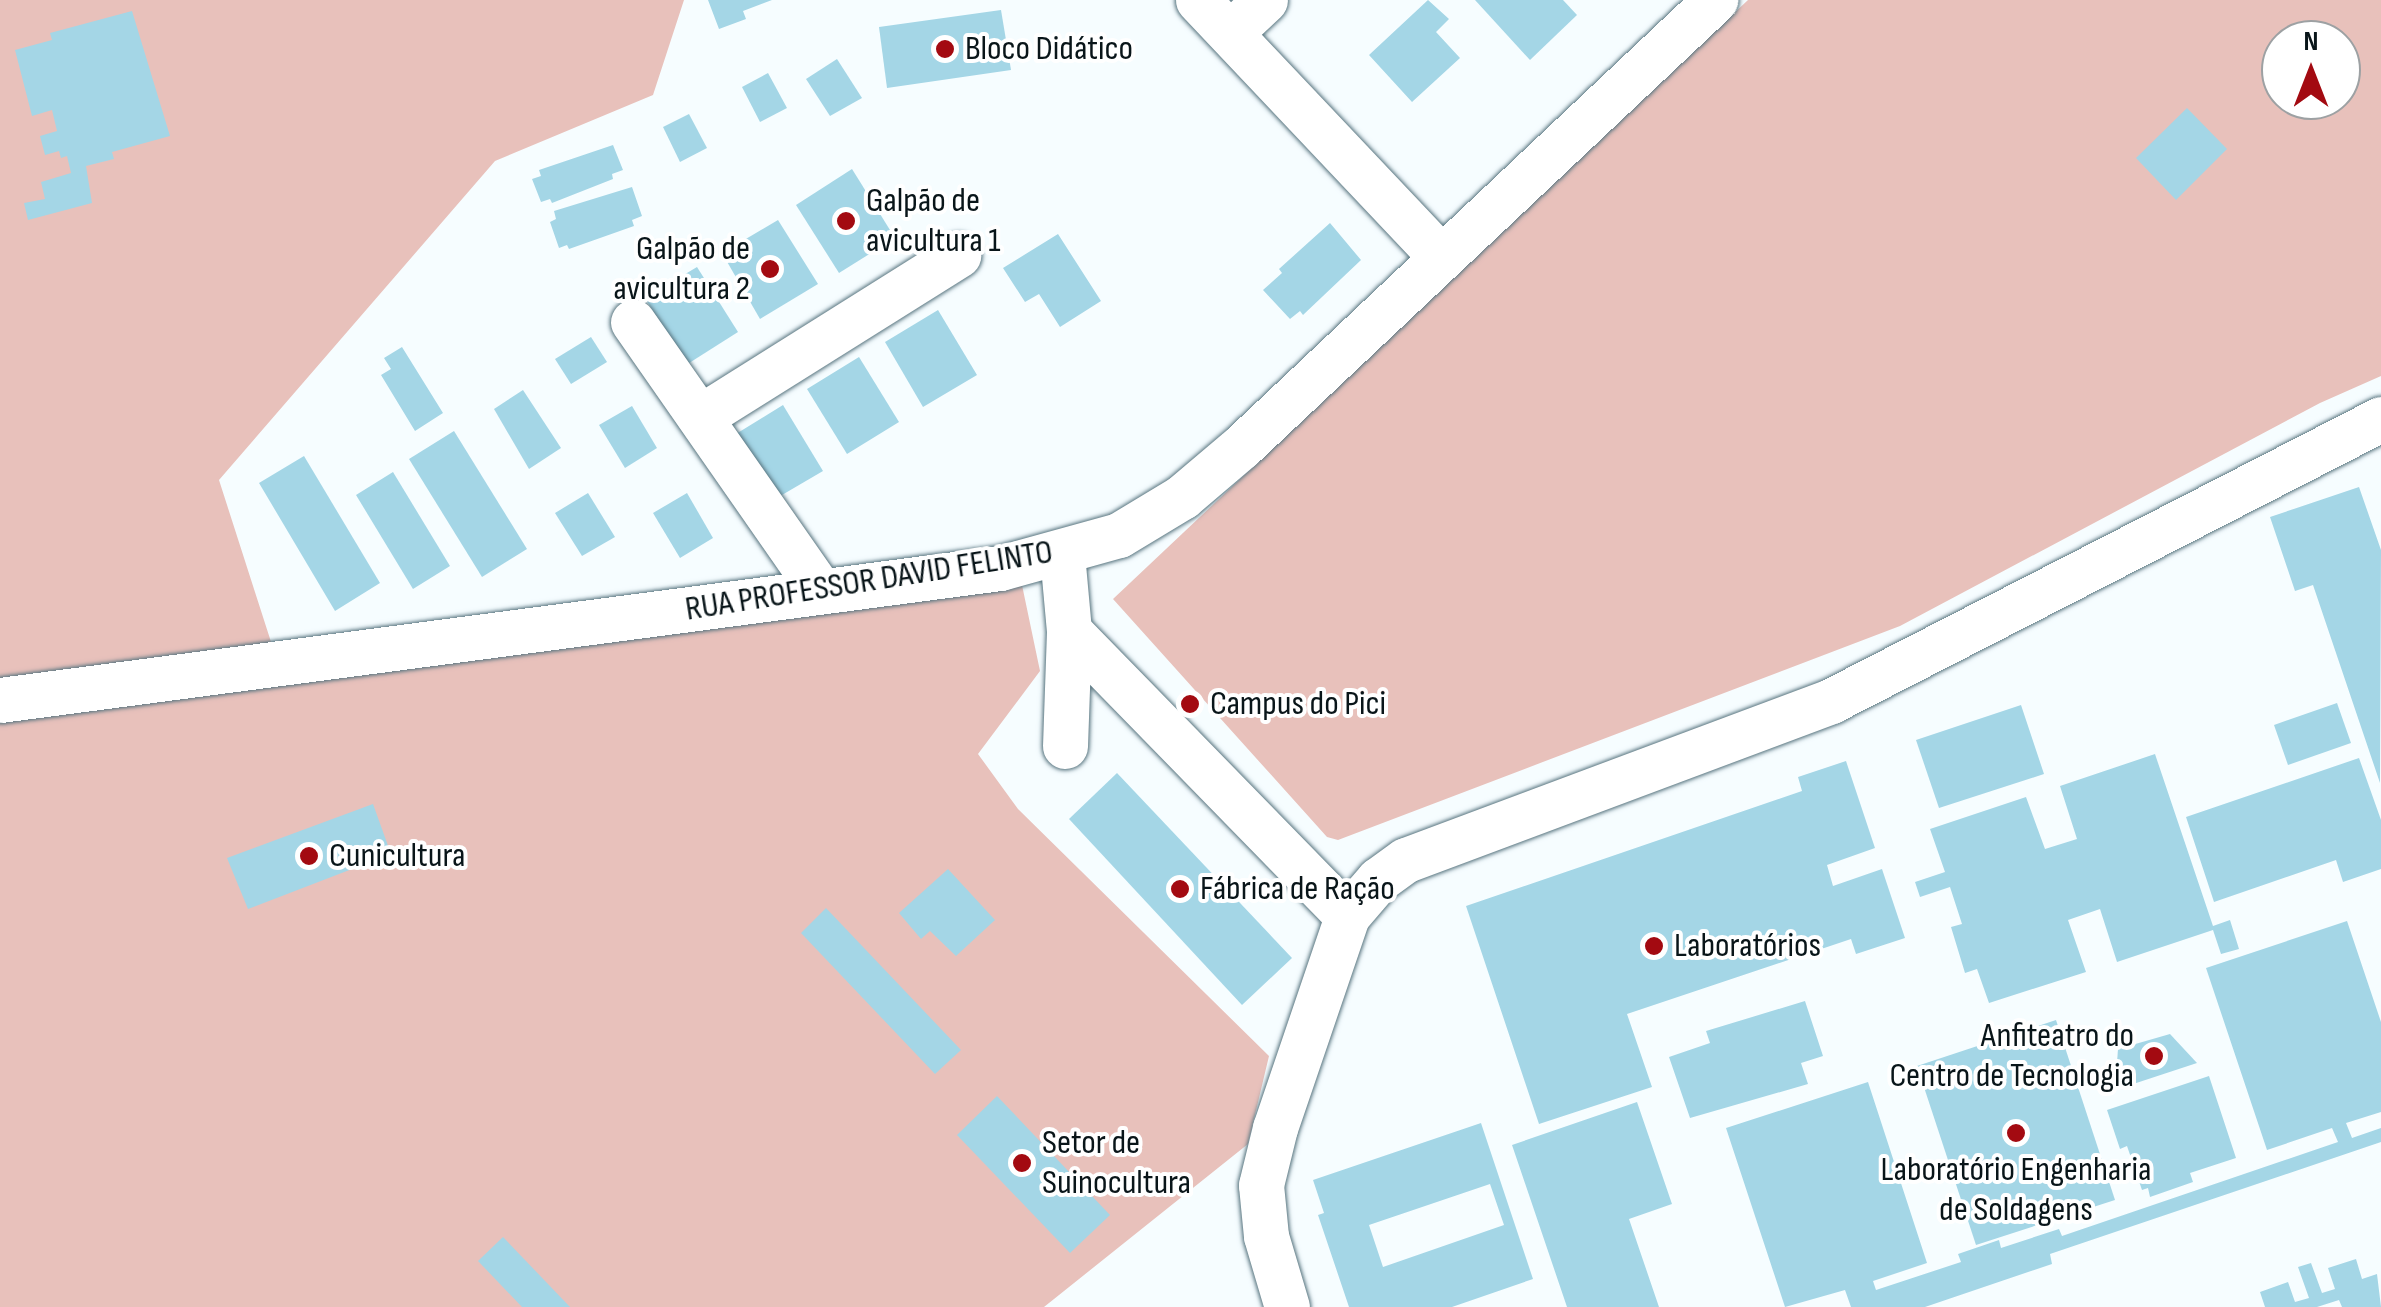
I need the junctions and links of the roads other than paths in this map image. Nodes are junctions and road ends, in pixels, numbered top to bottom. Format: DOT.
graph roads {
  1 [pos="1198,0"];
  2 [pos="1265,0"];
  3 [pos="1715,0"];
  4 [pos="1230,33"];
  5 [pos="958,255"];
  6 [pos="1442,257"];
  7 [pos="633,322"];
  8 [pos="700,417"];
  9 [pos="2381,420"];
  10 [pos="1062,554"];
  11 [pos="821,591"];
  12 [pos="1069,631"];
  13 [pos="0,700"];
  14 [pos="1066,746"];
  15 [pos="1348,916"];
  16 [pos="1286,1307"];
  1 -- 4 [label="street"];
  2 -- 4 [label="street"];
  3 -- 6 [label="street, RUA PROFESSOR DAVID FELINTO"];
  4 -- 6 [label="street"];
  5 -- 8 [label="street"];
  6 -- 10 [label="street, RUA PROFESSOR DAVID FELINTO"];
  7 -- 8 [label="street"];
  8 -- 11 [label="street"];
  9 -- 15 [label="street"];
  10 -- 11 [label="street, RUA PROFESSOR DAVID FELINTO"];
  10 -- 12 [label="street"];
  11 -- 13 [label="street, RUA PROFESSOR DAVID FELINTO"];
  12 -- 14 [label="street"];
  12 -- 15 [label="street"];
  15 -- 16 [label="street"];
}
